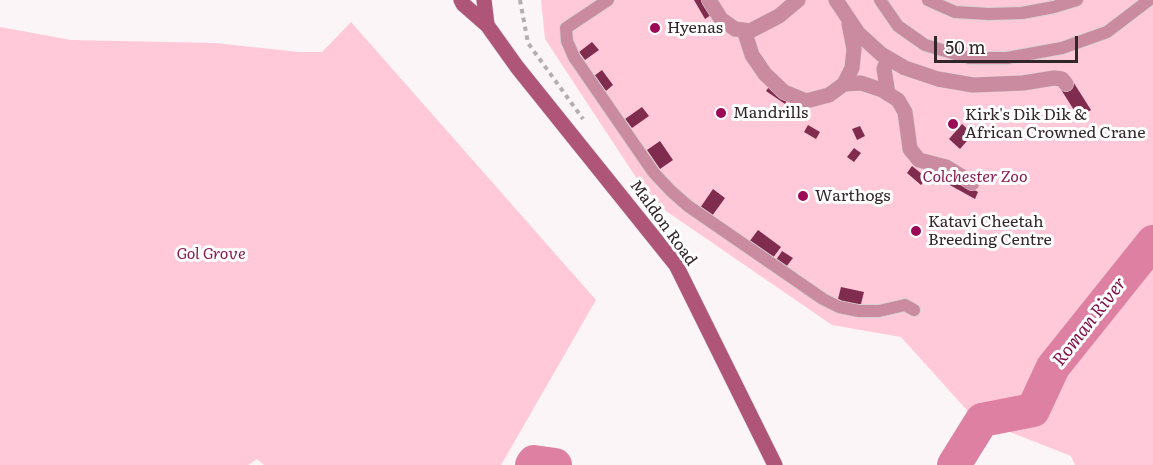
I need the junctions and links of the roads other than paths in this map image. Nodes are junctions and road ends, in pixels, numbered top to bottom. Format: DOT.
graph roads {
  1 [pos="461,0"];
  2 [pos="483,0"];
  3 [pos="608,0"];
  4 [pos="709,0"];
  5 [pos="798,0"];
  6 [pos="836,0"];
  7 [pos="879,0"];
  8 [pos="928,0"];
  9 [pos="1077,0"];
  10 [pos="1149,0"];
  11 [pos="848,18"];
  12 [pos="487,25"];
  13 [pos="744,30"];
  14 [pos="888,58"];
  15 [pos="844,84"];
  16 [pos="1066,84"];
  17 [pos="888,94"];
  18 [pos="972,183"];
  19 [pos="914,310"];
  20 [pos="775,465"];
  1 -- 12 [label="main road, Maldon Road"];
  2 -- 12 [label="main road, Maldon Road"];
  3 -- 19 [label="lane"];
  4 -- 13 [label="street"];
  5 -- 13 [label="street"];
  6 -- 11 [label="street"];
  7 -- 10 [label="lane"];
  8 -- 9 [label="lane"];
  11 -- 14 [label="street"];
  11 -- 15 [label="street"];
  12 -- 20 [label="main road, Maldon Road"];
  13 -- 15 [label="street"];
  14 -- 16 [label="street"];
  14 -- 17 [label="street"];
  15 -- 17 [label="street"];
  17 -- 18 [label="street"];
}
